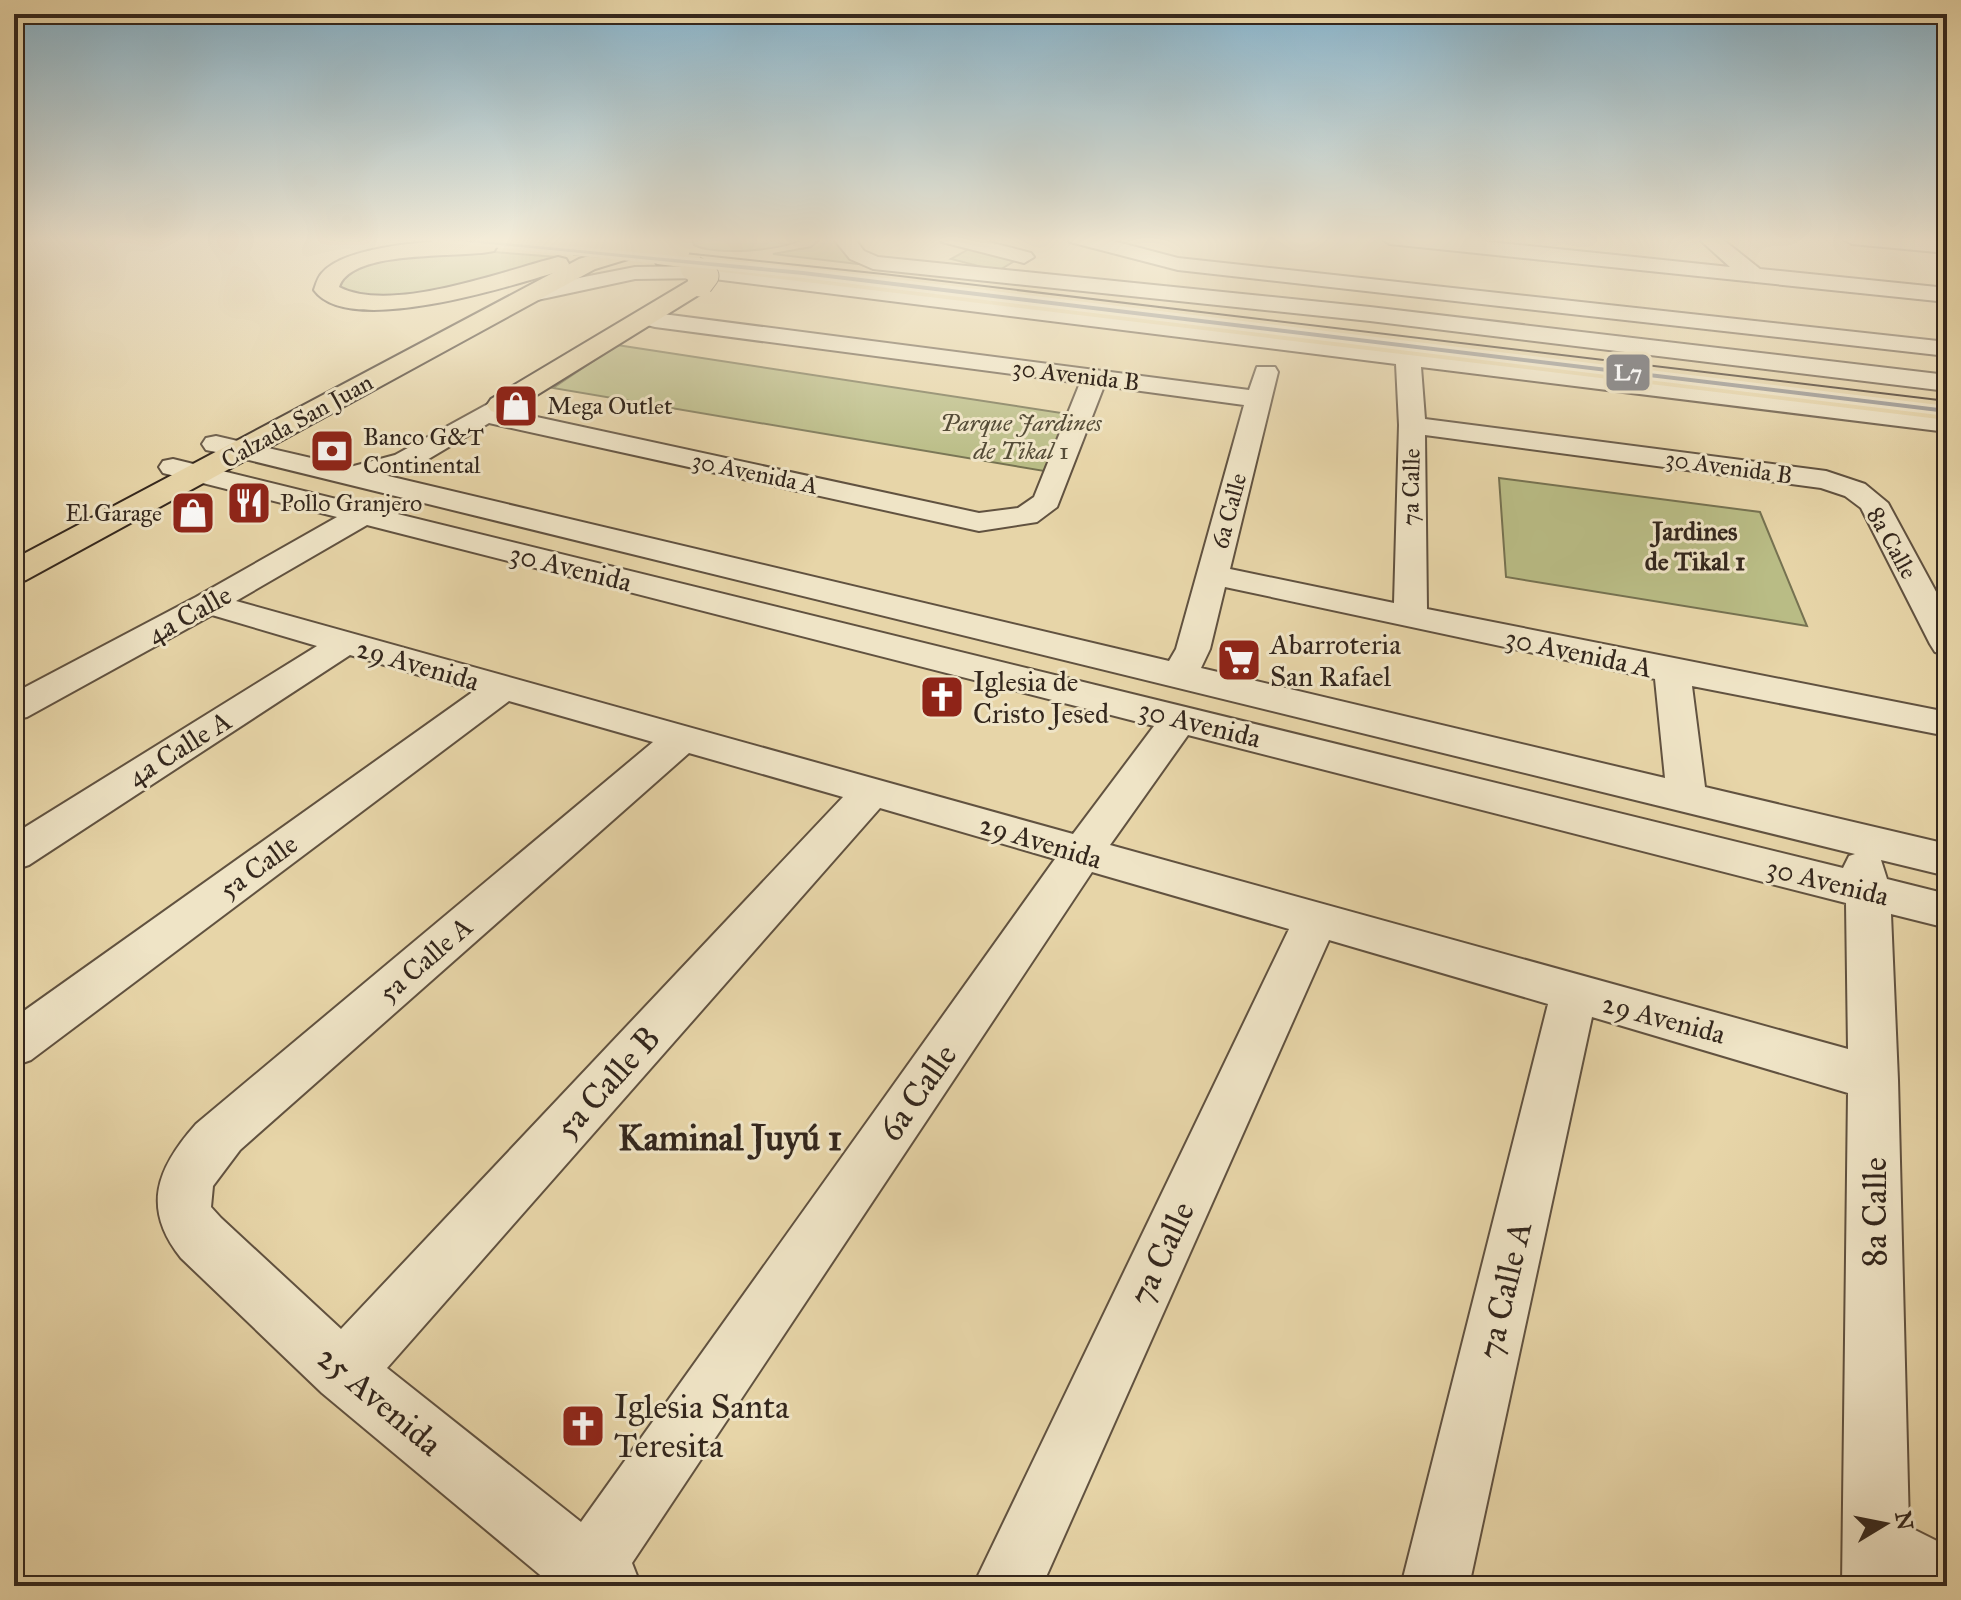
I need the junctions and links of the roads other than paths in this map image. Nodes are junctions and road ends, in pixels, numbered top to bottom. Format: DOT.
graph roads {
  1 [pos="462,313"];
  2 [pos="494,313"];
  3 [pos="615,313"];
  4 [pos="667,313"];
  5 [pos="1032,313"];
  6 [pos="1181,313"];
  7 [pos="1251,313"];
  8 [pos="1359,313"];
  9 [pos="1593,313"];
  10 [pos="1617,313"];
  11 [pos="1803,313"];
  12 [pos="1370,314"];
  13 [pos="655,320"];
  14 [pos="1834,336"];
  15 [pos="1274,341"];
  16 [pos="1603,342"];
  17 [pos="1947,349"];
  18 [pos="1408,358"];
  19 [pos="1484,367"];
  20 [pos="1636,374"];
  21 [pos="1887,376"];
  22 [pos="1095,378"];
  23 [pos="1946,395"];
  24 [pos="1259,399"];
  25 [pos="493,409"];
  26 [pos="1947,424"];
  27 [pos="1412,425"];
  28 [pos="208,459"];
  29 [pos="399,474"];
  30 [pos="1855,490"];
  31 [pos="446,499"];
  32 [pos="361,516"];
  33 [pos="415,529"];
  34 [pos="598,535"];
  35 [pos="14,549"];
  36 [pos="520,554"];
  37 [pos="14,573"];
  38 [pos="1212,575"];
  39 [pos="208,604"];
  40 [pos="1410,616"];
  41 [pos="345,643"];
  42 [pos="1947,644"];
  43 [pos="1672,671"];
  44 [pos="502,688"];
  45 [pos="1179,698"];
  46 [pos="14,708"];
  47 [pos="1947,724"];
  48 [pos="681,739"];
  49 [pos="870,793"];
  50 [pos="1687,798"];
  51 [pos="1082,853"];
  52 [pos="14,854"];
  53 [pos="1947,860"];
  54 [pos="1864,865"];
  55 [pos="1947,911"];
  56 [pos="1316,920"];
  57 [pos="1574,993"];
  58 [pos="14,1045"];
  59 [pos="1873,1080"];
  60 [pos="184,1190"];
  61 [pos="343,1372"];
  62 [pos="1876,1566"];
  63 [pos="590,1580"];
  64 [pos="1947,1582"];
  65 [pos="1007,1586"];
  66 [pos="1435,1586"];
  1 -- 28 [label="main road, Calzada San Juan"];
  2 -- 28 [label="main road, Calzada San Juan"];
  3 -- 25 [label="main road"];
  4 -- 13 [label="street"];
  5 -- 15 [label="street"];
  6 -- 20 [label="main road"];
  7 -- 23 [label="main road"];
  8 -- 12 [label="street"];
  9 -- 16 [label="street"];
  10 -- 14 [label="street"];
  11 -- 14 [label="street"];
  12 -- 16 [label="street"];
  13 -- 22 [label="street, 30 Avenida B"];
  13 -- 25 [label="street"];
  14 -- 17 [label="street"];
  14 -- 21 [label="street"];
  15 -- 18 [label="street"];
  15 -- 24 [label="street, 6a Calle"];
  16 -- 21 [label="street"];
  18 -- 19 [label="street"];
  18 -- 27 [label="street, 7a Calle"];
  19 -- 20 [label="main road"];
  19 -- 26 [label="street"];
  20 -- 23 [label="main road"];
  21 -- 23 [label="street"];
  22 -- 24 [label="street, 30 Avenida B"];
  22 -- 25 [label="street, 30 Avenida A"];
  24 -- 38 [label="street, 6a Calle"];
  25 -- 29 [label="street"];
  27 -- 30 [label="street, 30 Avenida B"];
  27 -- 40 [label="street, 7a Calle"];
  28 -- 29 [label="street, 30 Avenida"];
  28 -- 32 [label="street, 30 Avenida"];
  28 -- 35 [label="main road, Calzada San Juan"];
  28 -- 37 [label="main road, Calzada San Juan"];
  29 -- 31 [label="street, 30 Avenida"];
  30 -- 42 [label="street, 8a Calle"];
  31 -- 33 [label="street"];
  31 -- 34 [label="street, 30 Avenida"];
  32 -- 33 [label="street, 30 Avenida"];
  32 -- 39 [label="street, 4a Calle"];
  33 -- 36 [label="street, 30 Avenida"];
  34 -- 36 [label="street"];
  34 -- 45 [label="street, 30 Avenida"];
  36 -- 45 [label="street, 30 Avenida"];
  38 -- 40 [label="street, 30 Avenida A"];
  38 -- 45 [label="street, 6a Calle"];
  39 -- 41 [label="street, 29 Avenida"];
  39 -- 46 [label="street, 4a Calle"];
  40 -- 43 [label="street, 30 Avenida A"];
  41 -- 44 [label="street, 29 Avenida"];
  41 -- 52 [label="street, 4a Calle A"];
  43 -- 47 [label="street, 30 Avenida A"];
  43 -- 50 [label="street"];
  44 -- 48 [label="street, 29 Avenida"];
  44 -- 58 [label="street, 5a Calle"];
  45 -- 50 [label="street, 30 Avenida"];
  45 -- 51 [label="street, 6a Calle"];
  45 -- 54 [label="street, 30 Avenida"];
  48 -- 49 [label="street, 29 Avenida"];
  48 -- 60 [label="street, 5a Calle A"];
  49 -- 51 [label="street, 29 Avenida"];
  49 -- 61 [label="street, 5a Calle B"];
  50 -- 54 [label="street, 30 Avenida"];
  51 -- 56 [label="street, 29 Avenida"];
  51 -- 63 [label="street, 6a Calle"];
  53 -- 54 [label="street, 30 Avenida"];
  54 -- 55 [label="street, 30 Avenida"];
  54 -- 59 [label="street, 8a Calle"];
  56 -- 57 [label="street, 29 Avenida"];
  56 -- 65 [label="street, 7a Calle"];
  57 -- 59 [label="street, 29 Avenida"];
  57 -- 66 [label="street, 7a Calle A"];
  59 -- 62 [label="street, 8a Calle"];
  60 -- 61 [label="street, 25 Avenida"];
  61 -- 63 [label="street, 25 Avenida"];
  62 -- 64 [label="street"];
}
